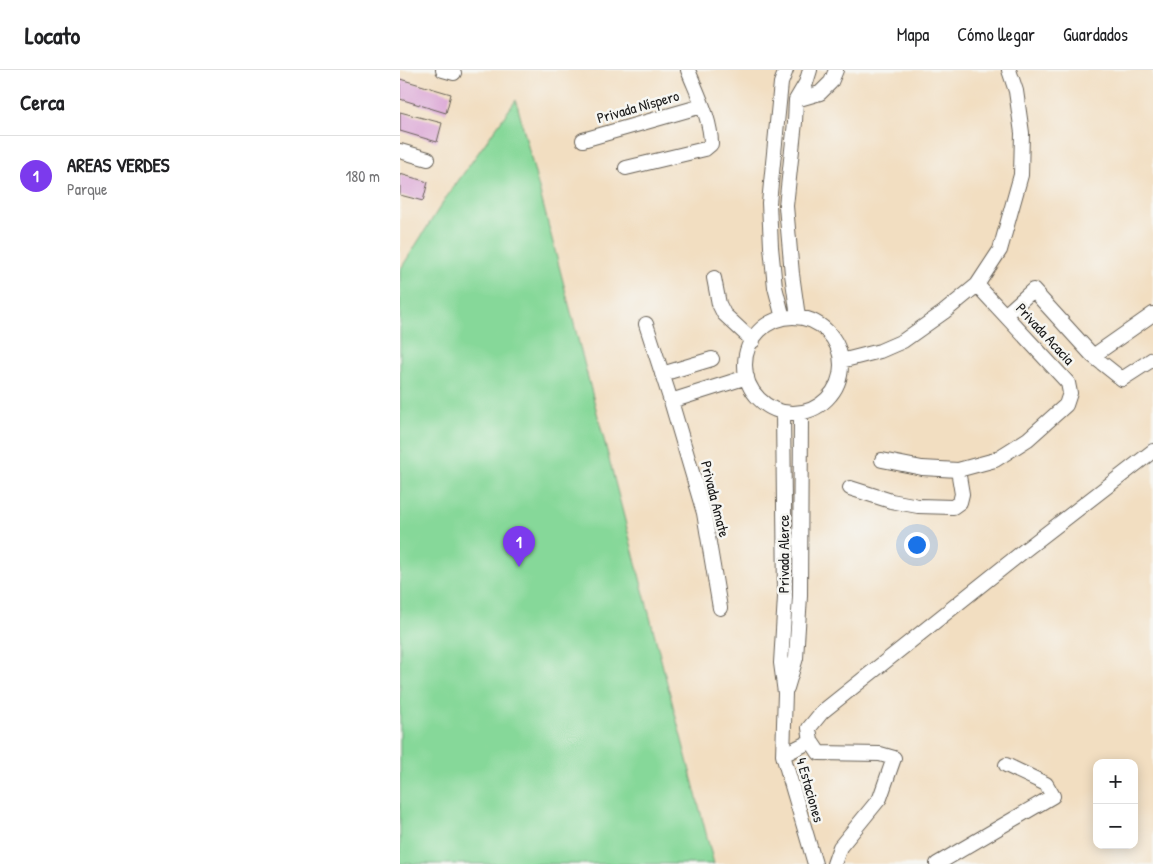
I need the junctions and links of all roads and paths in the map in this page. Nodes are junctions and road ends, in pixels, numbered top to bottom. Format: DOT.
graph roads {
  1 [pos="688,70"];
  2 [pos="786,70"];
  3 [pos="810,70"];
  4 [pos="836,70"];
  5 [pos="1009,70"];
  6 [pos="796,100"];
  7 [pos="702,106"];
  8 [pos="583,140"];
  9 [pos="400,151"];
  10 [pos="428,159"];
  11 [pos="626,168"];
  12 [pos="714,278"];
  13 [pos="977,285"];
  14 [pos="1153,314"];
  15 [pos="1005,315"];
  16 [pos="798,317"];
  17 [pos="783,318"];
  18 [pos="646,324"];
  19 [pos="753,341"];
  20 [pos="1093,356"];
  21 [pos="712,359"];
  22 [pos="1153,359"];
  23 [pos="841,361"];
  24 [pos="662,374"];
  25 [pos="747,377"];
  26 [pos="670,400"];
  27 [pos="783,412"];
  28 [pos="801,413"];
  29 [pos="1153,451"];
  30 [pos="882,460"];
  31 [pos="958,470"];
  32 [pos="850,488"];
  33 [pos="720,608"];
  34 [pos="785,693"];
  35 [pos="811,740"];
  36 [pos="783,755"];
  37 [pos="1006,765"];
  38 [pos="815,864"];
  39 [pos="834,864"];
  40 [pos="937,864"];
  1 -- 7 [label="street"];
  2 -- 17 [label="street"];
  3 -- 6 [label="street"];
  4 -- 6 [label="street"];
  5 -- 13 [label="street"];
  6 -- 16 [label="street"];
  7 -- 8 [label="street, Privada Níspero"];
  7 -- 11 [label="street"];
  9 -- 10 [label="street"];
  12 -- 19 [label="street"];
  13 -- 15 [label="street, Privada Acacia"];
  13 -- 23 [label="street"];
  14 -- 20 [label="street, Privada Acacia"];
  15 -- 20 [label="street, Privada Acacia"];
  15 -- 31 [label="street, Privada Acacia"];
  16 -- 17 [label="street"];
  16 -- 23 [label="street"];
  17 -- 19 [label="street"];
  18 -- 24 [label="street, Privada Amate"];
  19 -- 25 [label="street"];
  20 -- 22 [label="street, Privada Acacia"];
  21 -- 24 [label="street"];
  23 -- 28 [label="street"];
  24 -- 26 [label="street, Privada Amate"];
  25 -- 26 [label="street"];
  25 -- 27 [label="street"];
  26 -- 33 [label="street, Privada Amate"];
  27 -- 28 [label="street"];
  27 -- 34 [label="street"];
  28 -- 34 [label="street, Privada Alerce"];
  29 -- 35 [label="street"];
  30 -- 31 [label="street, Privada Acacia"];
  31 -- 32 [label="street"];
  34 -- 36 [label="street, 4 Estaciones"];
  35 -- 36 [label="street"];
  35 -- 39 [label="street"];
  36 -- 38 [label="street, 4 Estaciones"];
  37 -- 40 [label="street"];
}
